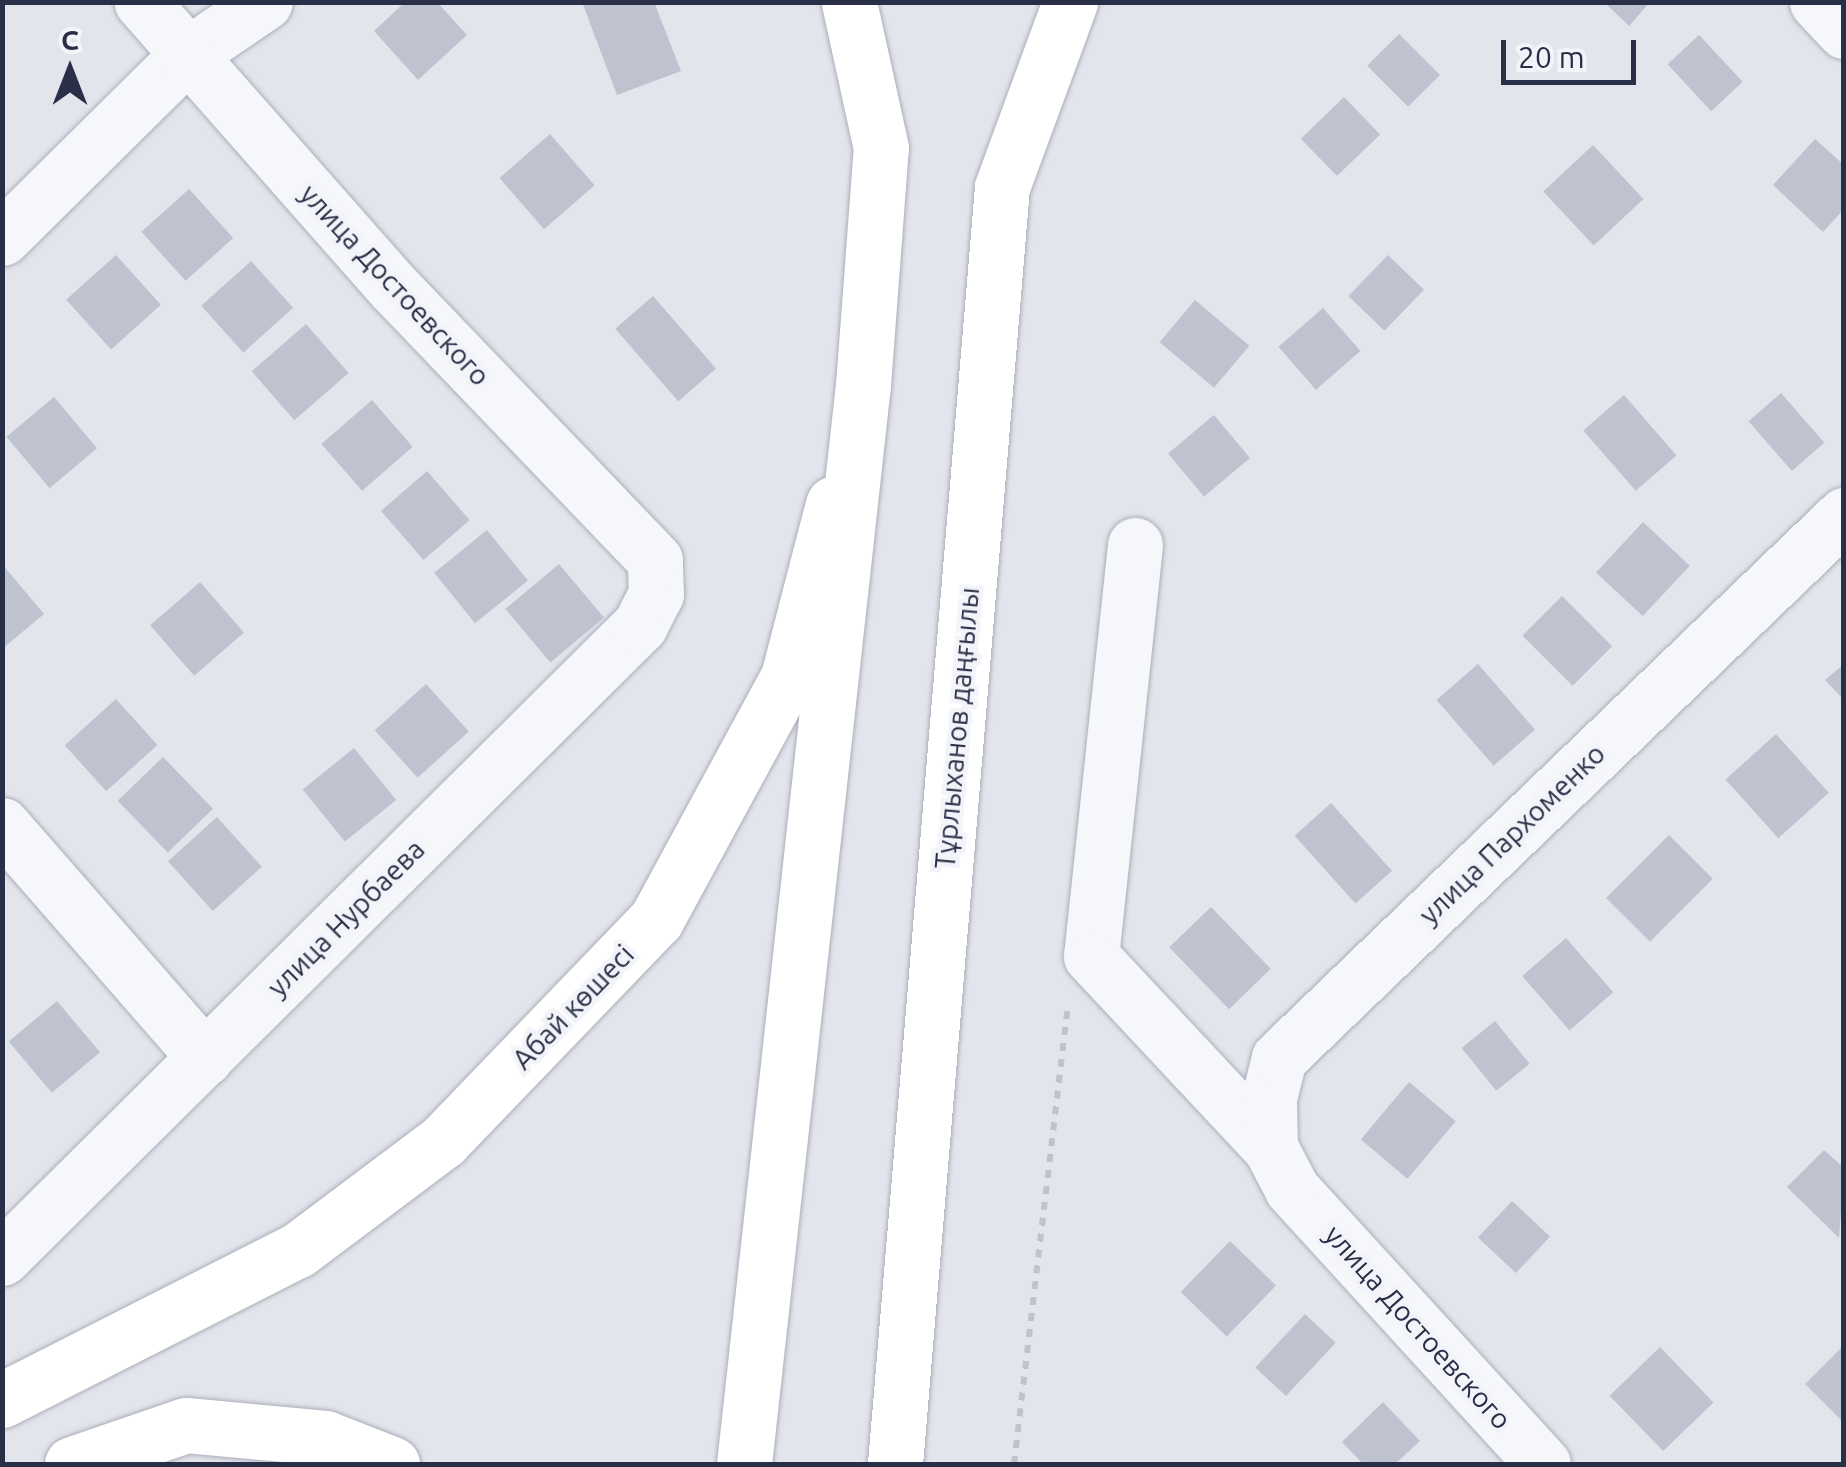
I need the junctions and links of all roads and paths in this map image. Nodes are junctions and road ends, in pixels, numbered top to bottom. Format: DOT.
graph roads {
  1 [pos="142,2"];
  2 [pos="265,2"];
  3 [pos="849,2"];
  4 [pos="1070,2"];
  5 [pos="1818,2"];
  6 [pos="1844,31"];
  7 [pos="187,55"];
  8 [pos="2,238"];
  9 [pos="863,385"];
  10 [pos="1844,514"];
  11 [pos="1135,545"];
  12 [pos="654,560"];
  13 [pos="2,825"];
  14 [pos="1091,956"];
  15 [pos="205,1058"];
  16 [pos="1281,1168"];
  17 [pos="2,1258"];
  18 [pos="2,1400"];
  19 [pos="72,1464"];
  20 [pos="392,1464"];
  21 [pos="744,1464"];
  22 [pos="895,1464"];
  23 [pos="1014,1464"];
  24 [pos="1543,1464"];
  1 -- 7 [label="street, улица Достоевского"];
  2 -- 7 [label="street"];
  3 -- 9 [label="main road"];
  4 -- 22 [label="main road, Тұрлыханов даңғылы"];
  5 -- 6 [label="street"];
  7 -- 8 [label="street"];
  7 -- 12 [label="street, улица Достоевского"];
  9 -- 18 [label="main road, Абай көшесі"];
  9 -- 21 [label="main road"];
  10 -- 16 [label="street, улица Пархоменко"];
  11 -- 14 [label="street"];
  12 -- 15 [label="street, улица Нурбаева"];
  13 -- 15 [label="street"];
  14 -- 16 [label="street, улица Достоевского"];
  14 -- 23 [label="path"];
  15 -- 17 [label="street, улица Нурбаева"];
  16 -- 24 [label="street, улица Достоевского"];
  19 -- 20 [label="main road"];
}
